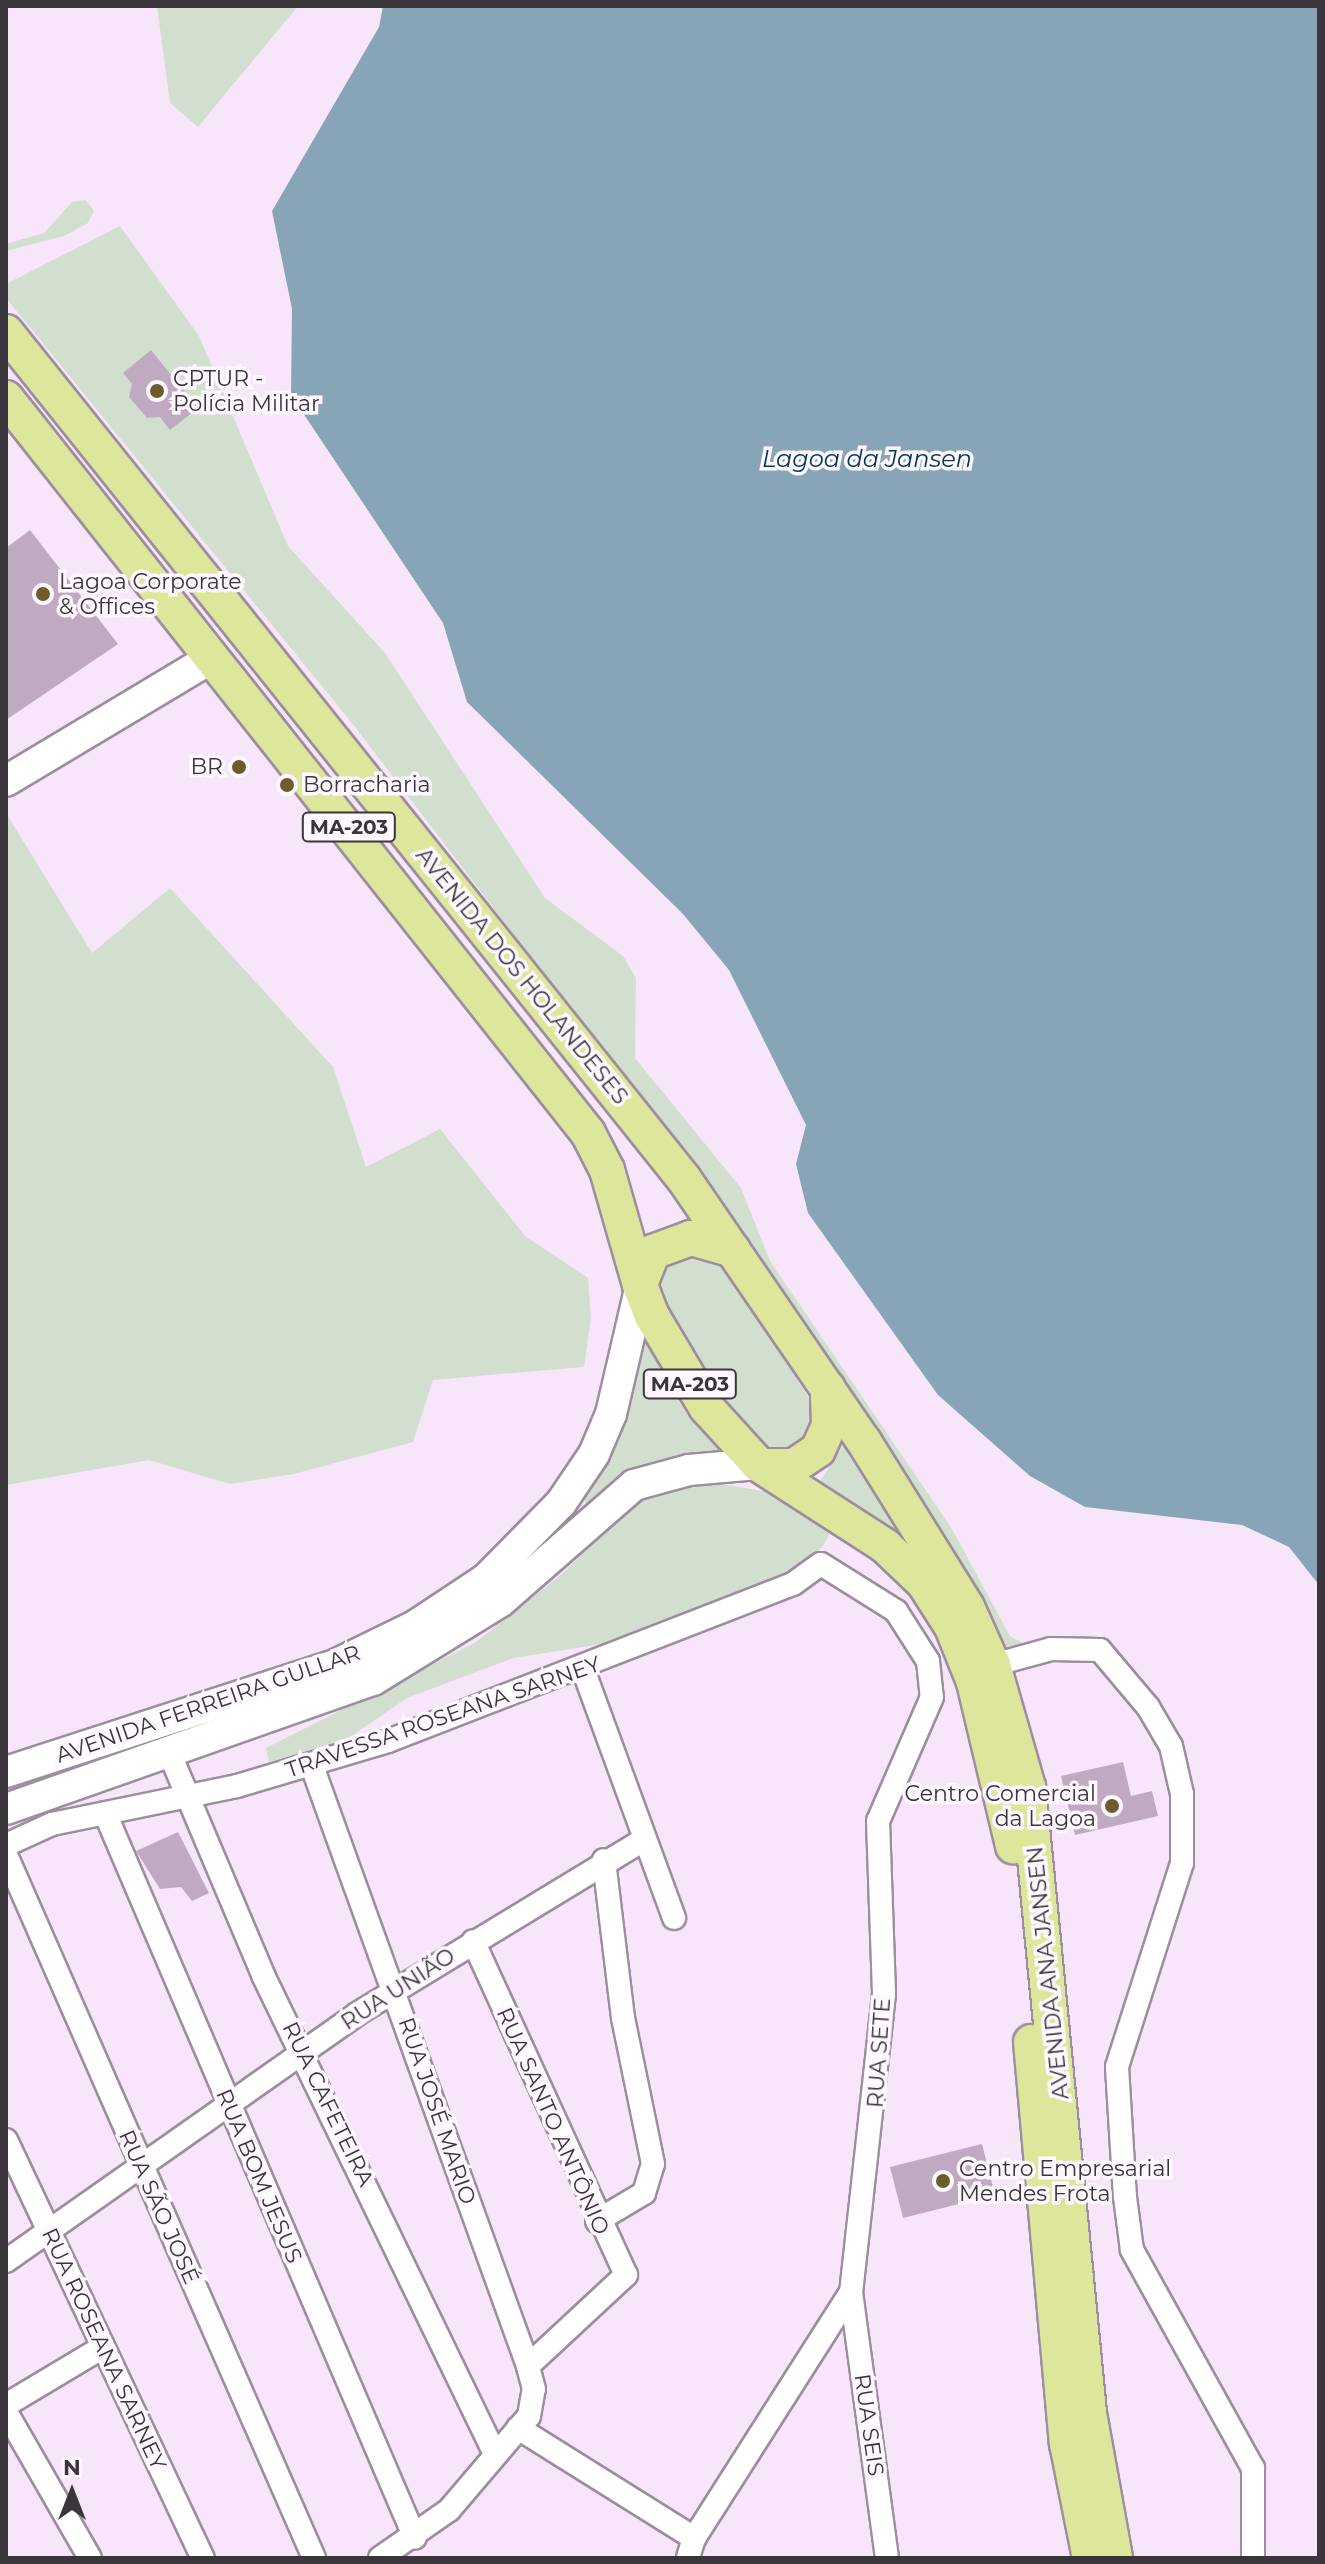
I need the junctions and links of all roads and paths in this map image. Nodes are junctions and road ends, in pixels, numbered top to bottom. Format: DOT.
graph roads {
  1 [pos="6,332"];
  2 [pos="6,398"];
  3 [pos="213,657"];
  4 [pos="6,780"];
  5 [pos="490,936"];
  6 [pos="733,1250"];
  7 [pos="640,1287"];
  8 [pos="828,1388"];
  9 [pos="761,1465"];
  10 [pos="821,1564"];
  11 [pos="993,1665"];
  12 [pos="583,1669"];
  13 [pos="190,1713"];
  14 [pos="201,1741"];
  15 [pos="169,1752"];
  16 [pos="312,1766"];
  17 [pos="6,1772"];
  18 [pos="189,1796"];
  19 [pos="6,1809"];
  20 [pos="105,1813"];
  21 [pos="642,1841"];
  22 [pos="6,1845"];
  23 [pos="6,1855"];
  24 [pos="604,1860"];
  25 [pos="674,1918"];
  26 [pos="473,1941"];
  27 [pos="396,1988"];
  28 [pos="305,2052"];
  29 [pos="231,2108"];
  30 [pos="6,2140"];
  31 [pos="142,2169"];
  32 [pos="597,2221"];
  33 [pos="50,2233"];
  34 [pos="6,2261"];
  35 [pos="851,2292"];
  36 [pos="103,2347"];
  37 [pos="528,2366"];
  38 [pos="6,2405"];
  39 [pos="6,2412"];
  40 [pos="518,2428"];
  41 [pos="495,2454"];
  42 [pos="415,2538"];
  43 [pos="691,2548"];
  44 [pos="90,2558"];
  45 [pos="203,2558"];
  46 [pos="314,2558"];
  47 [pos="380,2558"];
  48 [pos="887,2558"];
  49 [pos="1090,2558"];
  50 [pos="1115,2558"];
  51 [pos="1253,2558"];
  1 -- 5 [label="main road, AVENIDA DOS HOLANDESES / MA-203"];
  2 -- 3 [label="main road, AVENIDA DOS HOLANDESES / MA-203"];
  3 -- 4 [label="main road"];
  3 -- 5 [label="main road"];
  3 -- 7 [label="main road, AVENIDA DOS HOLANDESES / MA-203"];
  5 -- 6 [label="main road, AVENIDA DOS HOLANDESES / MA-203"];
  6 -- 7 [label="main road"];
  6 -- 8 [label="main road, MA-203"];
  7 -- 9 [label="main road, MA-203"];
  7 -- 13 [label="main road, AVENIDA FERREIRA GULLAR"];
  8 -- 9 [label="main road"];
  8 -- 11 [label="main road, AVENIDA ANA JANSEN"];
  9 -- 14 [label="main road, AVENIDA FERREIRA GULLAR"];
  9 -- 49 [label="main road, AVENIDA ANA JANSEN"];
  10 -- 12 [label="street, TRAVESSA ROSEANA SARNEY"];
  10 -- 35 [label="street, RUA SETE"];
  11 -- 50 [label="main road, AVENIDA ANA JANSEN"];
  11 -- 51 [label="street"];
  12 -- 16 [label="street, TRAVESSA ROSEANA SARNEY"];
  12 -- 21 [label="street"];
  13 -- 14 [label="main road"];
  13 -- 17 [label="main road, AVENIDA FERREIRA GULLAR"];
  14 -- 15 [label="main road, AVENIDA FERREIRA GULLAR"];
  15 -- 18 [label="street, RUA CAFETEIRA"];
  15 -- 19 [label="main road, AVENIDA FERREIRA GULLAR"];
  16 -- 18 [label="street, TRAVESSA ROSEANA SARNEY"];
  16 -- 27 [label="street, RUA JOSÉ MARIO"];
  18 -- 20 [label="street, TRAVESSA ROSEANA SARNEY"];
  18 -- 28 [label="street, RUA CAFETEIRA"];
  20 -- 22 [label="street, TRAVESSA ROSEANA SARNEY"];
  20 -- 29 [label="street, RUA BOM JESUS"];
  21 -- 24 [label="street, RUA UNIÃO"];
  21 -- 25 [label="street"];
  23 -- 31 [label="street, RUA SÃO JOSÉ"];
  24 -- 26 [label="street, RUA UNIÃO"];
  24 -- 32 [label="street"];
  26 -- 27 [label="street, RUA UNIÃO"];
  26 -- 32 [label="street, RUA SANTO ANTÔNIO"];
  27 -- 28 [label="street, RUA UNIÃO"];
  27 -- 37 [label="street, RUA JOSÉ MARIO"];
  28 -- 29 [label="street, RUA UNIÃO"];
  28 -- 41 [label="street, RUA CAFETEIRA"];
  29 -- 31 [label="street, RUA UNIÃO"];
  29 -- 42 [label="street, RUA BOM JESUS"];
  30 -- 33 [label="street, RUA ROSEANA SARNEY"];
  31 -- 33 [label="street, RUA UNIÃO"];
  31 -- 46 [label="street, RUA SÃO JOSÉ"];
  32 -- 37 [label="street, RUA SANTO ANTÔNIO"];
  33 -- 34 [label="street, RUA UNIÃO"];
  33 -- 36 [label="street, RUA ROSEANA SARNEY"];
  35 -- 43 [label="street, RUA SETE"];
  35 -- 48 [label="street, RUA SEIS"];
  36 -- 38 [label="street"];
  36 -- 45 [label="street, RUA ROSEANA SARNEY"];
  37 -- 40 [label="street, RUA JOSÉ MARIO"];
  39 -- 44 [label="street"];
  40 -- 41 [label="street, RUA JOSÉ MARIO"];
  40 -- 43 [label="street"];
  41 -- 42 [label="street, RUA JOSÉ MARIO"];
  42 -- 47 [label="street, RUA JOSÉ MARIO"];
}
